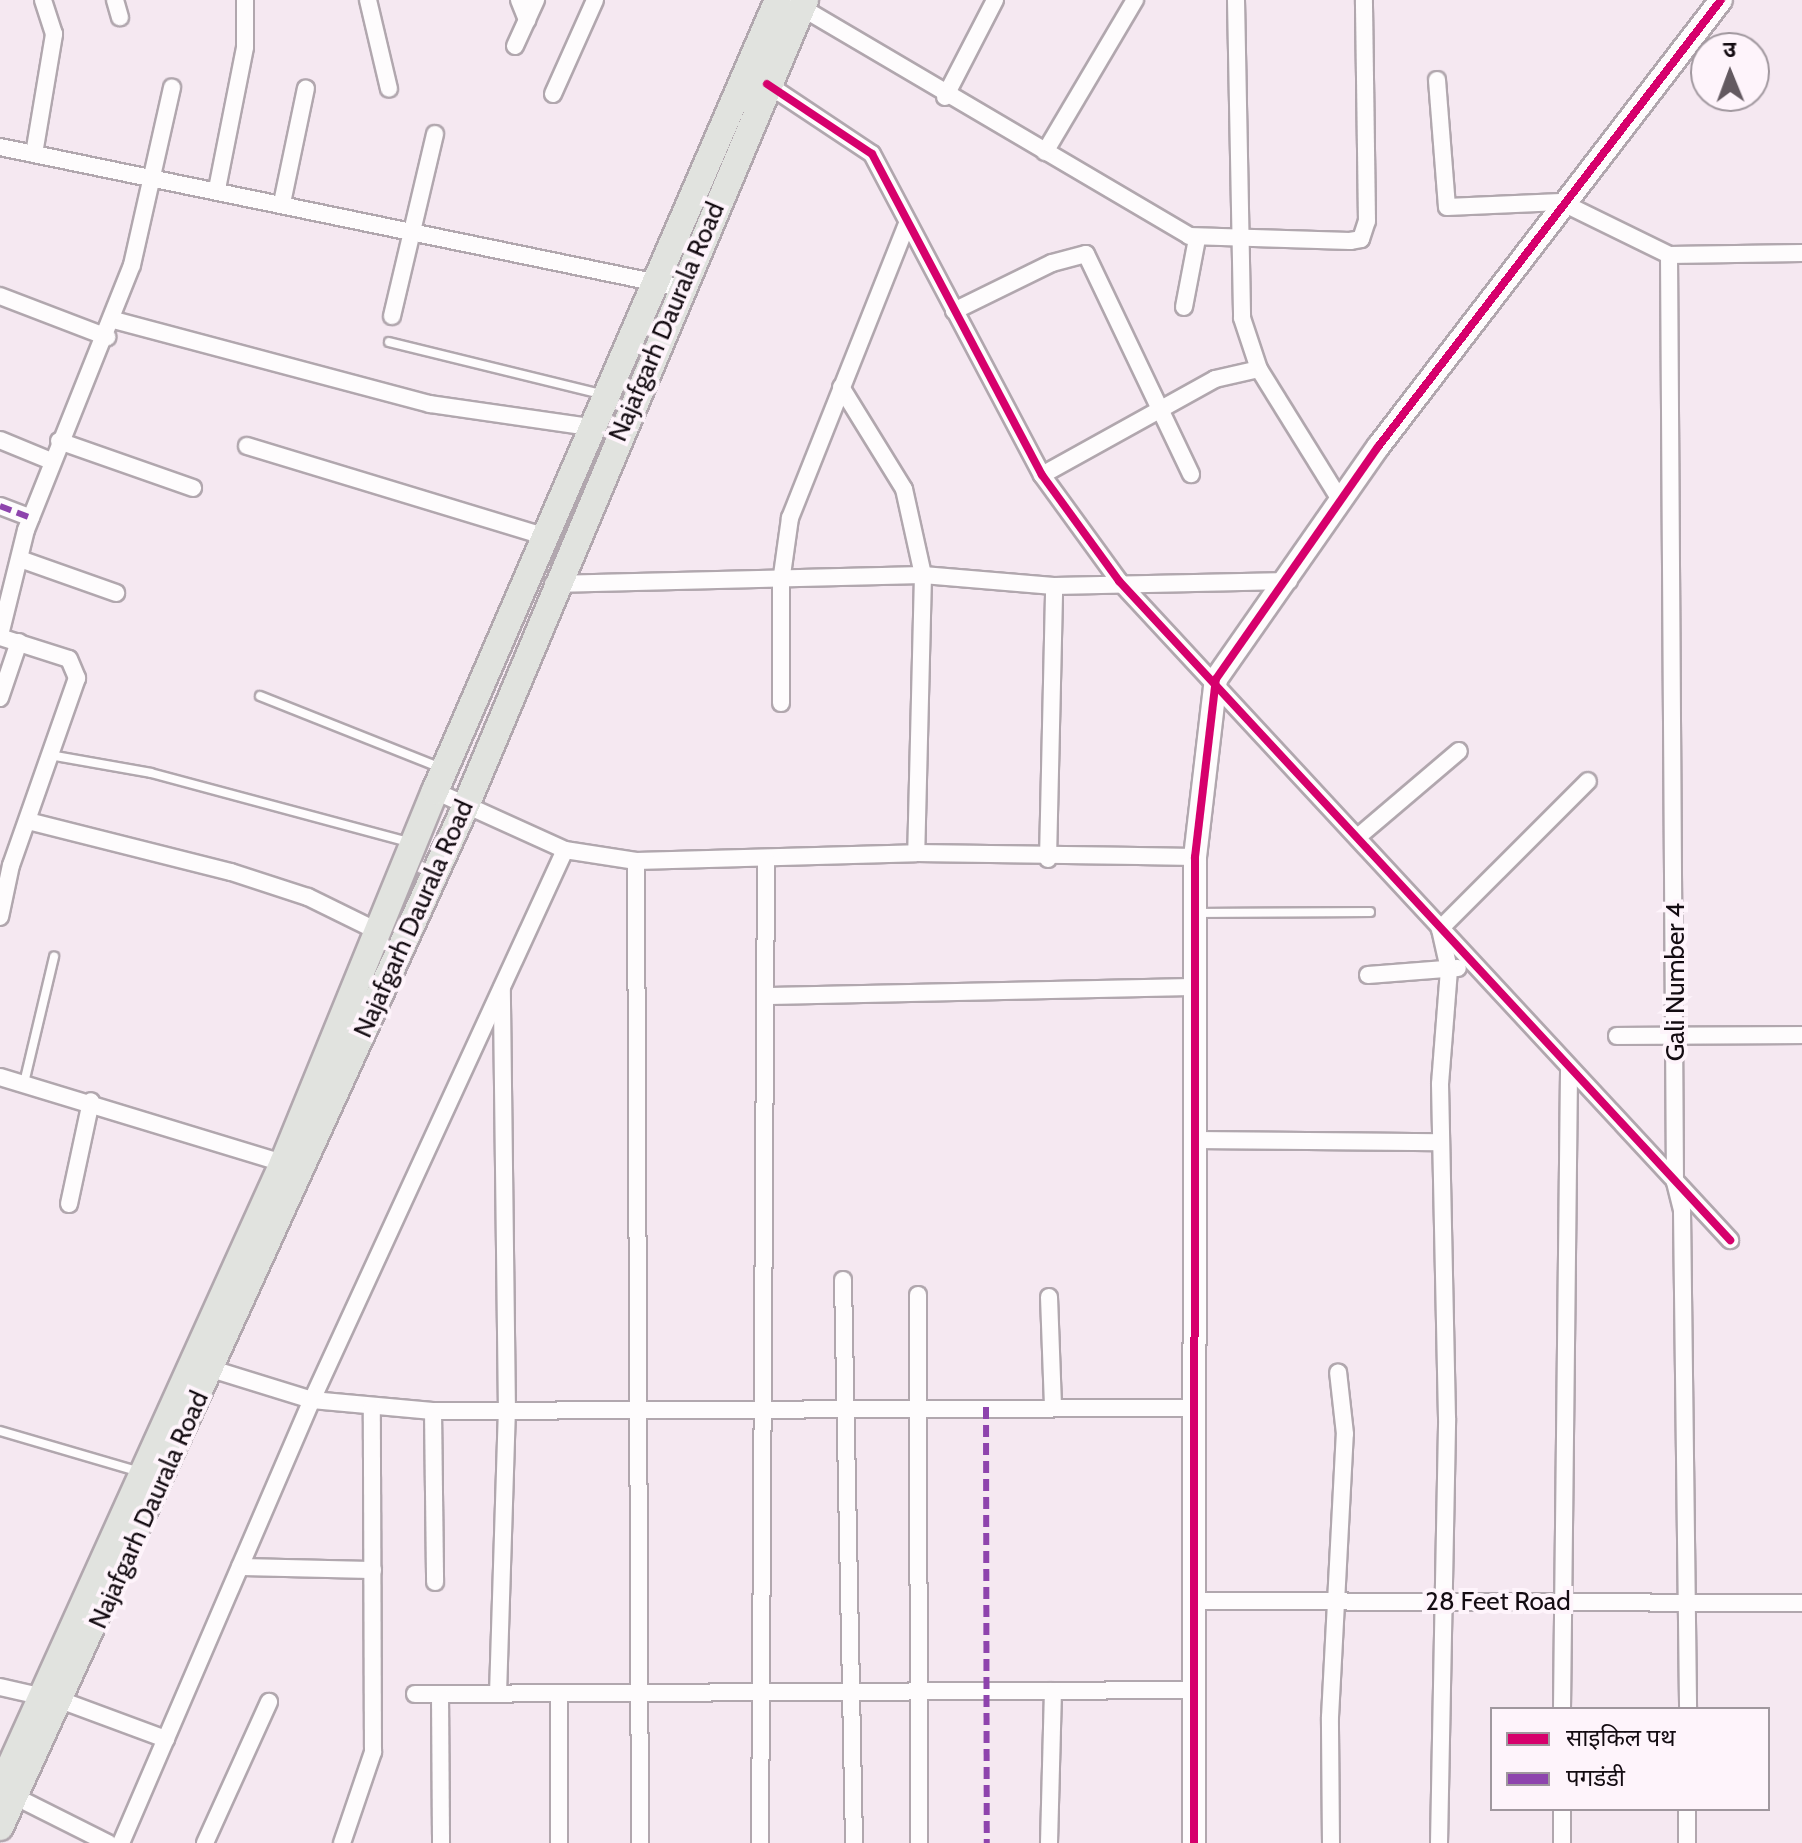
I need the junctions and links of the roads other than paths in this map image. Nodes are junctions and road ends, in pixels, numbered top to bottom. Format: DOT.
graph roads {
  1 [pos="43,0"];
  2 [pos="115,0"];
  3 [pos="245,0"];
  4 [pos="368,0"];
  5 [pos="519,0"];
  6 [pos="536,0"];
  7 [pos="595,0"];
  8 [pos="995,0"];
  9 [pos="1135,0"];
  10 [pos="1236,0"];
  11 [pos="1364,0"];
  12 [pos="1721,0"];
  13 [pos="794,2"];
  14 [pos="120,17"];
  15 [pos="527,20"];
  16 [pos="515,46"];
  17 [pos="1437,80"];
  18 [pos="767,84"];
  19 [pos="172,87"];
  20 [pos="306,88"];
  21 [pos="389,89"];
  22 [pos="553,94"];
  23 [pos="945,97"];
  24 [pos="435,134"];
  25 [pos="0,147"];
  26 [pos="1045,152"];
  27 [pos="34,154"];
  28 [pos="151,175"];
  29 [pos="217,189"];
  30 [pos="1561,202"];
  31 [pos="282,203"];
  32 [pos="906,226"];
  33 [pos="412,231"];
  34 [pos="1241,236"];
  35 [pos="1197,239"];
  36 [pos="1802,253"];
  37 [pos="1669,255"];
  38 [pos="655,283"];
  39 [pos="682,288"];
  40 [pos="0,296"];
  41 [pos="1184,307"];
  42 [pos="954,311"];
  43 [pos="392,316"];
  44 [pos="114,320"];
  45 [pos="107,337"];
  46 [pos="389,342"];
  47 [pos="1259,369"];
  48 [pos="841,387"];
  49 [pos="605,395"];
  50 [pos="1161,408"];
  51 [pos="590,427"];
  52 [pos="0,440"];
  53 [pos="59,441"];
  54 [pos="247,446"];
  55 [pos="51,461"];
  56 [pos="1191,474"];
  57 [pos="1042,475"];
  58 [pos="193,488"];
  59 [pos="1341,501"];
  60 [pos="0,506"];
  61 [pos="31,518"];
  62 [pos="544,536"];
  63 [pos="11,567"];
  64 [pos="923,575"];
  65 [pos="1119,581"];
  66 [pos="1289,581"];
  67 [pos="781,582"];
  68 [pos="553,584"];
  69 [pos="1054,586"];
  70 [pos="116,593"];
  71 [pos="0,636"];
  72 [pos="19,642"];
  73 [pos="1216,679"];
  74 [pos="260,696"];
  75 [pos="0,698"];
  76 [pos="781,703"];
  77 [pos="1459,751"];
  78 [pos="55,756"];
  79 [pos="440,781"];
  80 [pos="1588,781"];
  81 [pos="464,810"];
  82 [pos="28,821"];
  83 [pos="1359,836"];
  84 [pos="413,843"];
  85 [pos="565,850"];
  86 [pos="916,853"];
  87 [pos="1195,857"];
  88 [pos="1048,859"];
  89 [pos="766,860"];
  90 [pos="636,861"];
  91 [pos="1370,912"];
  92 [pos="1195,913"];
  93 [pos="0,917"];
  94 [pos="1440,929"];
  95 [pos="377,931"];
  96 [pos="54,957"];
  97 [pos="1474,965"];
  98 [pos="1449,969"];
  99 [pos="1368,975"];
  100 [pos="502,982"];
  101 [pos="1195,987"];
  102 [pos="766,996"];
  103 [pos="1802,1035"];
  104 [pos="1617,1036"];
  105 [pos="1677,1036"];
  106 [pos="1569,1068"];
  107 [pos="0,1077"];
  108 [pos="24,1083"];
  109 [pos="91,1101"];
  110 [pos="1195,1140"];
  111 [pos="1440,1142"];
  112 [pos="292,1167"];
  113 [pos="1675,1182"];
  114 [pos="69,1204"];
  115 [pos="1682,1211"];
  116 [pos="1706,1212"];
  117 [pos="1730,1240"];
  118 [pos="843,1280"];
  119 [pos="918,1295"];
  120 [pos="1049,1297"];
  121 [pos="201,1366"];
  122 [pos="1338,1372"];
  123 [pos="312,1400"];
  124 [pos="372,1407"];
  125 [pos="918,1407"];
  126 [pos="1053,1407"];
  127 [pos="766,1408"];
  128 [pos="1194,1408"];
  129 [pos="848,1409"];
  130 [pos="433,1411"];
  131 [pos="638,1411"];
  132 [pos="507,1413"];
  133 [pos="0,1431"];
  134 [pos="144,1474"];
  135 [pos="240,1567"];
  136 [pos="373,1570"];
  137 [pos="435,1582"];
  138 [pos="1194,1601"];
  139 [pos="1335,1601"];
  140 [pos="1439,1601"];
  141 [pos="1564,1602"];
  142 [pos="1689,1602"];
  143 [pos="1802,1603"];
  144 [pos="0,1687"];
  145 [pos="1194,1690"];
  146 [pos="1053,1691"];
  147 [pos="766,1692"];
  148 [pos="852,1692"];
  149 [pos="919,1692"];
  150 [pos="559,1693"];
  151 [pos="640,1693"];
  152 [pos="415,1694"];
  153 [pos="440,1694"];
  154 [pos="498,1694"];
  155 [pos="54,1699"];
  156 [pos="269,1702"];
  157 [pos="1562,1707"];
  158 [pos="1688,1707"];
  159 [pos="166,1739"];
  160 [pos="9,1793"];
  161 [pos="1562,1811"];
  162 [pos="1687,1811"];
  163 [pos="0,1827"];
  164 [pos="108,1843"];
  165 [pos="121,1843"];
  166 [pos="205,1843"];
  167 [pos="342,1843"];
  168 [pos="441,1843"];
  169 [pos="559,1843"];
  170 [pos="640,1843"];
  171 [pos="760,1843"];
  172 [pos="854,1843"];
  173 [pos="919,1843"];
  174 [pos="1049,1843"];
  175 [pos="1194,1843"];
  176 [pos="1331,1843"];
  177 [pos="1439,1843"];
  178 [pos="1562,1843"];
  179 [pos="1687,1843"];
  1 -- 27 [label="street"];
  2 -- 14 [label="street"];
  3 -- 29 [label="street"];
  4 -- 21 [label="street"];
  5 -- 15 [label="street"];
  6 -- 15 [label="street"];
  7 -- 22 [label="street"];
  8 -- 23 [label="street"];
  9 -- 26 [label="street"];
  10 -- 34 [label="street"];
  11 -- 34 [label="street"];
  12 -- 30 [label="street"];
  13 -- 18 [label="main road, Najafgarh Daurala Road"];
  13 -- 23 [label="street"];
  13 -- 38 [label="main road, Najafgarh Daurala Road"];
  15 -- 16 [label="street"];
  17 -- 30 [label="street"];
  18 -- 32 [label="street"];
  18 -- 39 [label="main road, Najafgarh Daurala Road"];
  19 -- 28 [label="street"];
  20 -- 31 [label="street"];
  23 -- 26 [label="street"];
  24 -- 33 [label="street"];
  25 -- 27 [label="street"];
  26 -- 35 [label="street"];
  27 -- 28 [label="street"];
  28 -- 29 [label="street"];
  28 -- 44 [label="street"];
  29 -- 31 [label="street"];
  30 -- 37 [label="street"];
  30 -- 59 [label="street"];
  31 -- 33 [label="street"];
  32 -- 42 [label="street"];
  32 -- 48 [label="street"];
  33 -- 38 [label="street"];
  33 -- 43 [label="street"];
  34 -- 35 [label="street"];
  34 -- 47 [label="street"];
  35 -- 41 [label="street"];
  36 -- 37 [label="street"];
  37 -- 105 [label="street, Gali Number 4"];
  38 -- 39 [label="street"];
  38 -- 49 [label="main road, Najafgarh Daurala Road"];
  39 -- 68 [label="main road, Najafgarh Daurala Road"];
  40 -- 45 [label="street"];
  42 -- 50 [label="street"];
  42 -- 57 [label="street"];
  44 -- 45 [label="street"];
  44 -- 51 [label="street"];
  45 -- 53 [label="street"];
  46 -- 49 [label="lane"];
  47 -- 50 [label="street"];
  47 -- 59 [label="street"];
  48 -- 64 [label="street"];
  48 -- 67 [label="street"];
  49 -- 51 [label="main road, Najafgarh Daurala Road"];
  50 -- 56 [label="street"];
  50 -- 57 [label="street"];
  51 -- 62 [label="main road, Najafgarh Daurala Road"];
  52 -- 55 [label="street"];
  53 -- 55 [label="street"];
  53 -- 58 [label="street"];
  54 -- 62 [label="street"];
  55 -- 61 [label="street"];
  57 -- 65 [label="street"];
  59 -- 66 [label="street"];
  60 -- 61 [label="street"];
  61 -- 63 [label="street"];
  62 -- 79 [label="main road, Najafgarh Daurala Road"];
  63 -- 70 [label="street"];
  63 -- 71 [label="street"];
  64 -- 67 [label="street"];
  64 -- 69 [label="street"];
  64 -- 86 [label="street"];
  65 -- 66 [label="street"];
  65 -- 69 [label="street"];
  65 -- 73 [label="street"];
  66 -- 73 [label="street"];
  67 -- 68 [label="street"];
  67 -- 76 [label="street"];
  68 -- 81 [label="main road, Najafgarh Daurala Road"];
  69 -- 88 [label="street"];
  71 -- 72 [label="street"];
  72 -- 75 [label="street"];
  72 -- 78 [label="street"];
  73 -- 83 [label="street"];
  73 -- 87 [label="street"];
  74 -- 79 [label="lane"];
  77 -- 83 [label="street"];
  78 -- 82 [label="street"];
  78 -- 84 [label="lane"];
  79 -- 81 [label="street"];
  79 -- 84 [label="main road, Najafgarh Daurala Road"];
  80 -- 94 [label="street"];
  81 -- 85 [label="street"];
  81 -- 112 [label="main road, Najafgarh Daurala Road"];
  82 -- 93 [label="street"];
  82 -- 95 [label="street"];
  83 -- 94 [label="street"];
  84 -- 95 [label="main road, Najafgarh Daurala Road"];
  85 -- 90 [label="street"];
  85 -- 100 [label="street"];
  86 -- 88 [label="street"];
  86 -- 89 [label="street"];
  87 -- 88 [label="street"];
  87 -- 92 [label="street"];
  89 -- 90 [label="street"];
  89 -- 102 [label="street"];
  90 -- 131 [label="street"];
  91 -- 92 [label="lane"];
  92 -- 101 [label="street"];
  94 -- 97 [label="street"];
  94 -- 98 [label="street"];
  95 -- 112 [label="main road, Najafgarh Daurala Road"];
  96 -- 108 [label="lane"];
  97 -- 98 [label="street"];
  97 -- 106 [label="street"];
  98 -- 99 [label="street"];
  98 -- 111 [label="street"];
  100 -- 123 [label="street"];
  100 -- 132 [label="street"];
  101 -- 102 [label="street"];
  101 -- 110 [label="street"];
  102 -- 127 [label="street"];
  103 -- 105 [label="street"];
  104 -- 105 [label="street"];
  105 -- 113 [label="street, Gali Number 4"];
  106 -- 113 [label="street"];
  106 -- 141 [label="street"];
  107 -- 108 [label="street"];
  108 -- 109 [label="street"];
  109 -- 112 [label="street"];
  109 -- 114 [label="street"];
  110 -- 111 [label="street"];
  110 -- 128 [label="street"];
  111 -- 140 [label="street"];
  112 -- 121 [label="main road, Najafgarh Daurala Road"];
  113 -- 115 [label="street, Gali Number 4"];
  113 -- 116 [label="street"];
  115 -- 116 [label="street"];
  115 -- 142 [label="street, Gali Number 4"];
  116 -- 117 [label="street"];
  118 -- 129 [label="street"];
  119 -- 125 [label="street"];
  120 -- 126 [label="street"];
  121 -- 123 [label="street"];
  121 -- 134 [label="main road, Najafgarh Daurala Road"];
  121 -- 155 [label="main road, Najafgarh Daurala Road"];
  122 -- 139 [label="street"];
  123 -- 124 [label="street"];
  123 -- 135 [label="street"];
  124 -- 130 [label="street"];
  124 -- 136 [label="street"];
  125 -- 126 [label="street"];
  125 -- 129 [label="street"];
  125 -- 149 [label="street"];
  126 -- 128 [label="street"];
  127 -- 129 [label="street"];
  127 -- 131 [label="street"];
  127 -- 147 [label="street"];
  128 -- 138 [label="street"];
  129 -- 148 [label="street"];
  130 -- 132 [label="street"];
  130 -- 137 [label="street"];
  131 -- 132 [label="street"];
  131 -- 151 [label="street"];
  132 -- 154 [label="street"];
  133 -- 134 [label="lane"];
  134 -- 155 [label="main road, Najafgarh Daurala Road"];
  135 -- 136 [label="street"];
  135 -- 159 [label="street"];
  136 -- 167 [label="street"];
  138 -- 139 [label="street, 28 Feet Road"];
  138 -- 145 [label="street"];
  139 -- 140 [label="street, 28 Feet Road"];
  139 -- 176 [label="street"];
  140 -- 141 [label="street, 28 Feet Road"];
  140 -- 177 [label="street"];
  141 -- 142 [label="street, 28 Feet Road"];
  141 -- 157 [label="street"];
  142 -- 143 [label="street, 28 Feet Road"];
  142 -- 158 [label="street, Gali Number 4"];
  144 -- 155 [label="street"];
  145 -- 146 [label="street"];
  145 -- 175 [label="street"];
  146 -- 149 [label="street"];
  146 -- 174 [label="street"];
  147 -- 148 [label="street"];
  147 -- 151 [label="street"];
  147 -- 171 [label="street"];
  148 -- 149 [label="street"];
  148 -- 172 [label="street"];
  149 -- 173 [label="street"];
  150 -- 151 [label="street"];
  150 -- 154 [label="street"];
  150 -- 169 [label="street"];
  151 -- 170 [label="street"];
  152 -- 153 [label="street"];
  153 -- 154 [label="street"];
  153 -- 168 [label="street"];
  155 -- 159 [label="street"];
  155 -- 160 [label="main road, Najafgarh Daurala Road"];
  156 -- 166 [label="street"];
  159 -- 165 [label="street"];
  160 -- 163 [label="main road, Najafgarh Daurala Road"];
  160 -- 164 [label="street"];
  161 -- 178 [label="street"];
  162 -- 179 [label="street"];
}
